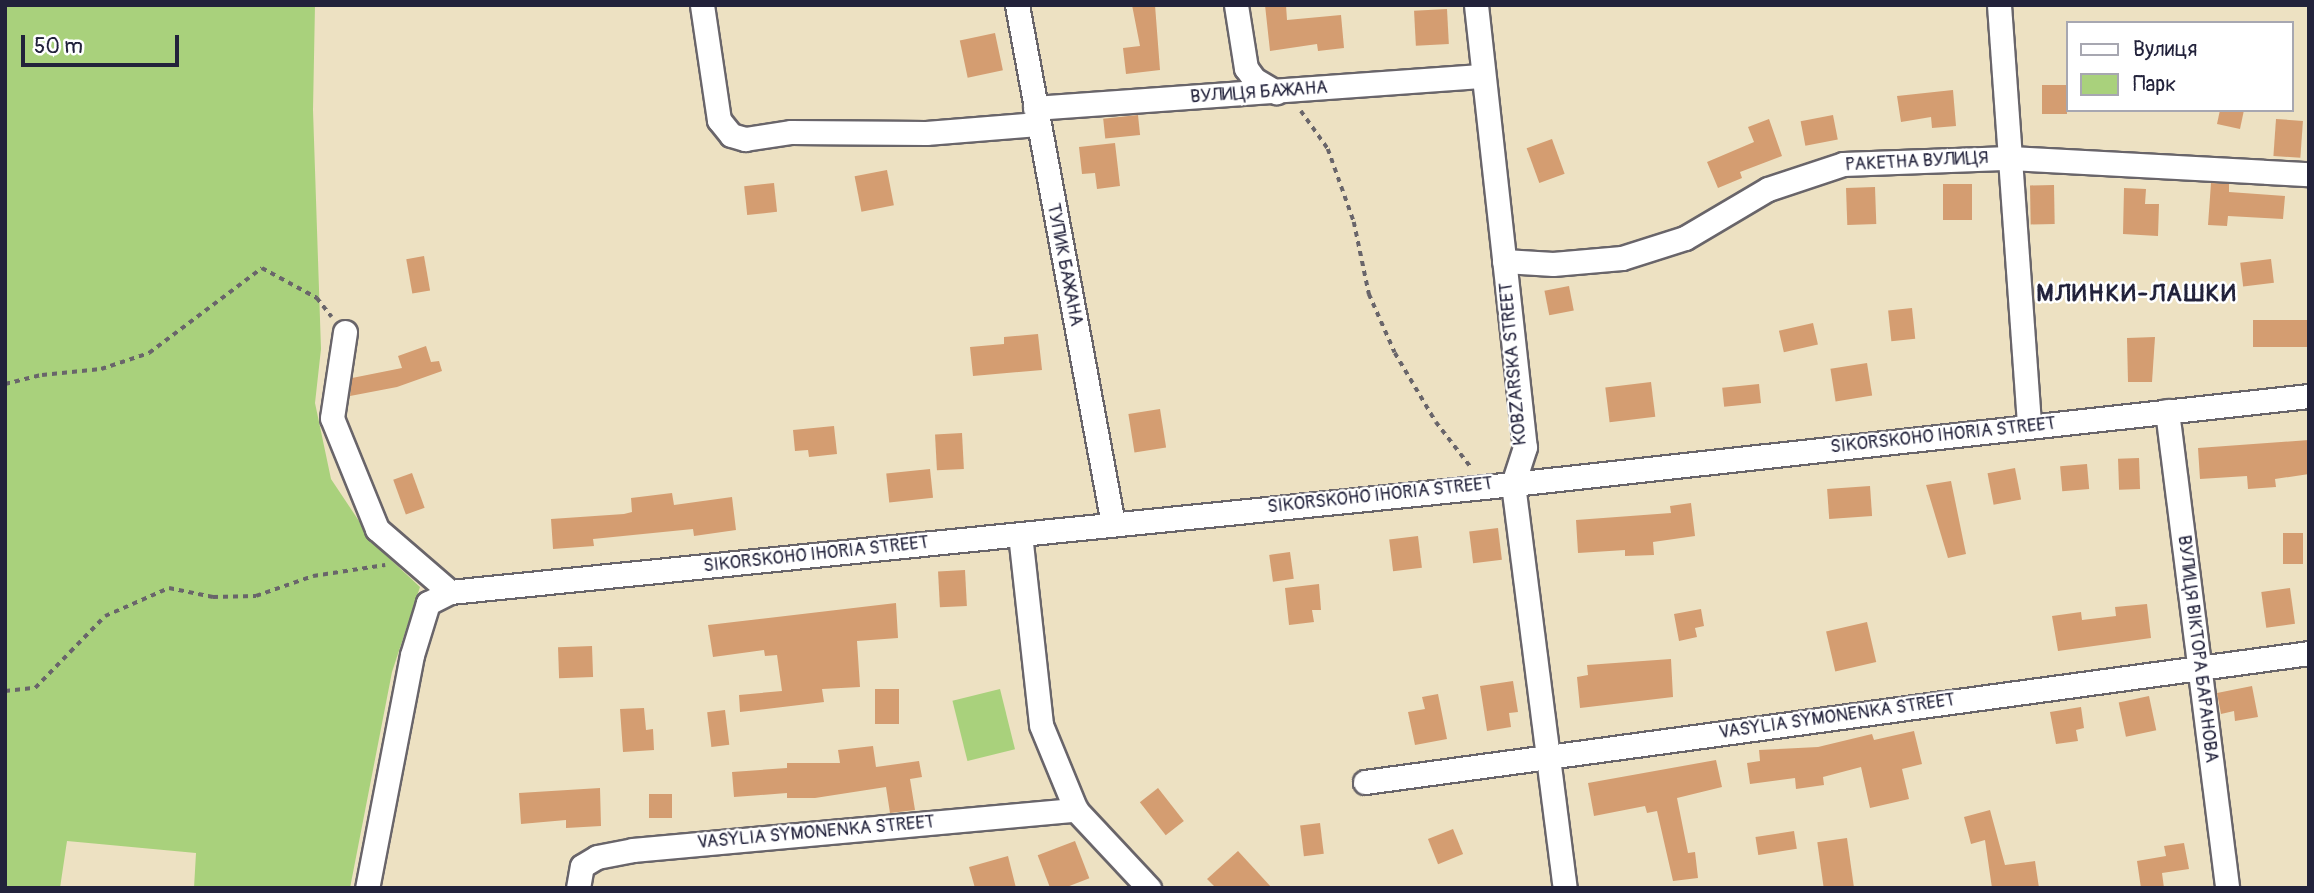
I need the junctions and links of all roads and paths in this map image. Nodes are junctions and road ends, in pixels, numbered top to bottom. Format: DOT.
graph roads {
  1 [pos="702,5"];
  2 [pos="1017,5"];
  3 [pos="1236,5"];
  4 [pos="1476,5"];
  5 [pos="2000,5"];
  6 [pos="1483,76"];
  7 [pos="1276,92"];
  8 [pos="1036,116"];
  9 [pos="2010,158"];
  10 [pos="2309,174"];
  11 [pos="1504,261"];
  12 [pos="345,332"];
  13 [pos="5,384"];
  14 [pos="2309,396"];
  15 [pos="2166,411"];
  16 [pos="2029,426"];
  17 [pos="1484,484"];
  18 [pos="1513,484"];
  19 [pos="1113,524"];
  20 [pos="1020,534"];
  21 [pos="412,558"];
  22 [pos="450,592"];
  23 [pos="2309,653"];
  24 [pos="2199,666"];
  25 [pos="5,691"];
  26 [pos="1550,757"];
  27 [pos="1365,782"];
  28 [pos="1076,810"];
  29 [pos="367,888"];
  30 [pos="578,888"];
  31 [pos="1149,888"];
  32 [pos="1565,888"];
  33 [pos="2227,888"];
  1 -- 8 [label="street, ВУЛИЦЯ БАЖАНА"];
  2 -- 8 [label="street, ТУПИК БАЖАНА"];
  3 -- 7 [label="street"];
  4 -- 6 [label="street, KOBZARSKA STREET"];
  5 -- 9 [label="street"];
  6 -- 7 [label="street, ВУЛИЦЯ БАЖАНА"];
  6 -- 11 [label="street, KOBZARSKA STREET"];
  7 -- 8 [label="street, ВУЛИЦЯ БАЖАНА"];
  7 -- 17 [label="path"];
  8 -- 19 [label="street, ТУПИК БАЖАНА"];
  9 -- 10 [label="street, РАКЕТНА ВУЛИЦЯ"];
  9 -- 11 [label="street, РАКЕТНА ВУЛИЦЯ"];
  9 -- 16 [label="street"];
  11 -- 18 [label="street, KOBZARSKA STREET"];
  12 -- 13 [label="path"];
  12 -- 21 [label="street"];
  14 -- 15 [label="street, SIKORSKOHO IHORIA STREET"];
  15 -- 16 [label="street, SIKORSKOHO IHORIA STREET"];
  15 -- 24 [label="street, ВУЛИЦЯ ВІКТОРА БАРАНОВА"];
  16 -- 18 [label="street, SIKORSKOHO IHORIA STREET"];
  17 -- 18 [label="street, SIKORSKOHO IHORIA STREET"];
  17 -- 19 [label="street, SIKORSKOHO IHORIA STREET"];
  18 -- 26 [label="street, KOBZARSKA STREET"];
  19 -- 20 [label="street, SIKORSKOHO IHORIA STREET"];
  20 -- 22 [label="street, SIKORSKOHO IHORIA STREET"];
  20 -- 28 [label="street"];
  21 -- 22 [label="street"];
  21 -- 25 [label="path"];
  22 -- 29 [label="street"];
  23 -- 24 [label="street, VASYLIA SYMONENKA STREET"];
  24 -- 26 [label="street, VASYLIA SYMONENKA STREET"];
  24 -- 33 [label="street, ВУЛИЦЯ ВІКТОРА БАРАНОВА"];
  26 -- 27 [label="street, VASYLIA SYMONENKA STREET"];
  26 -- 32 [label="street, KOBZARSKA STREET"];
  28 -- 30 [label="street, VASYLIA SYMONENKA STREET"];
  28 -- 31 [label="street"];
}
